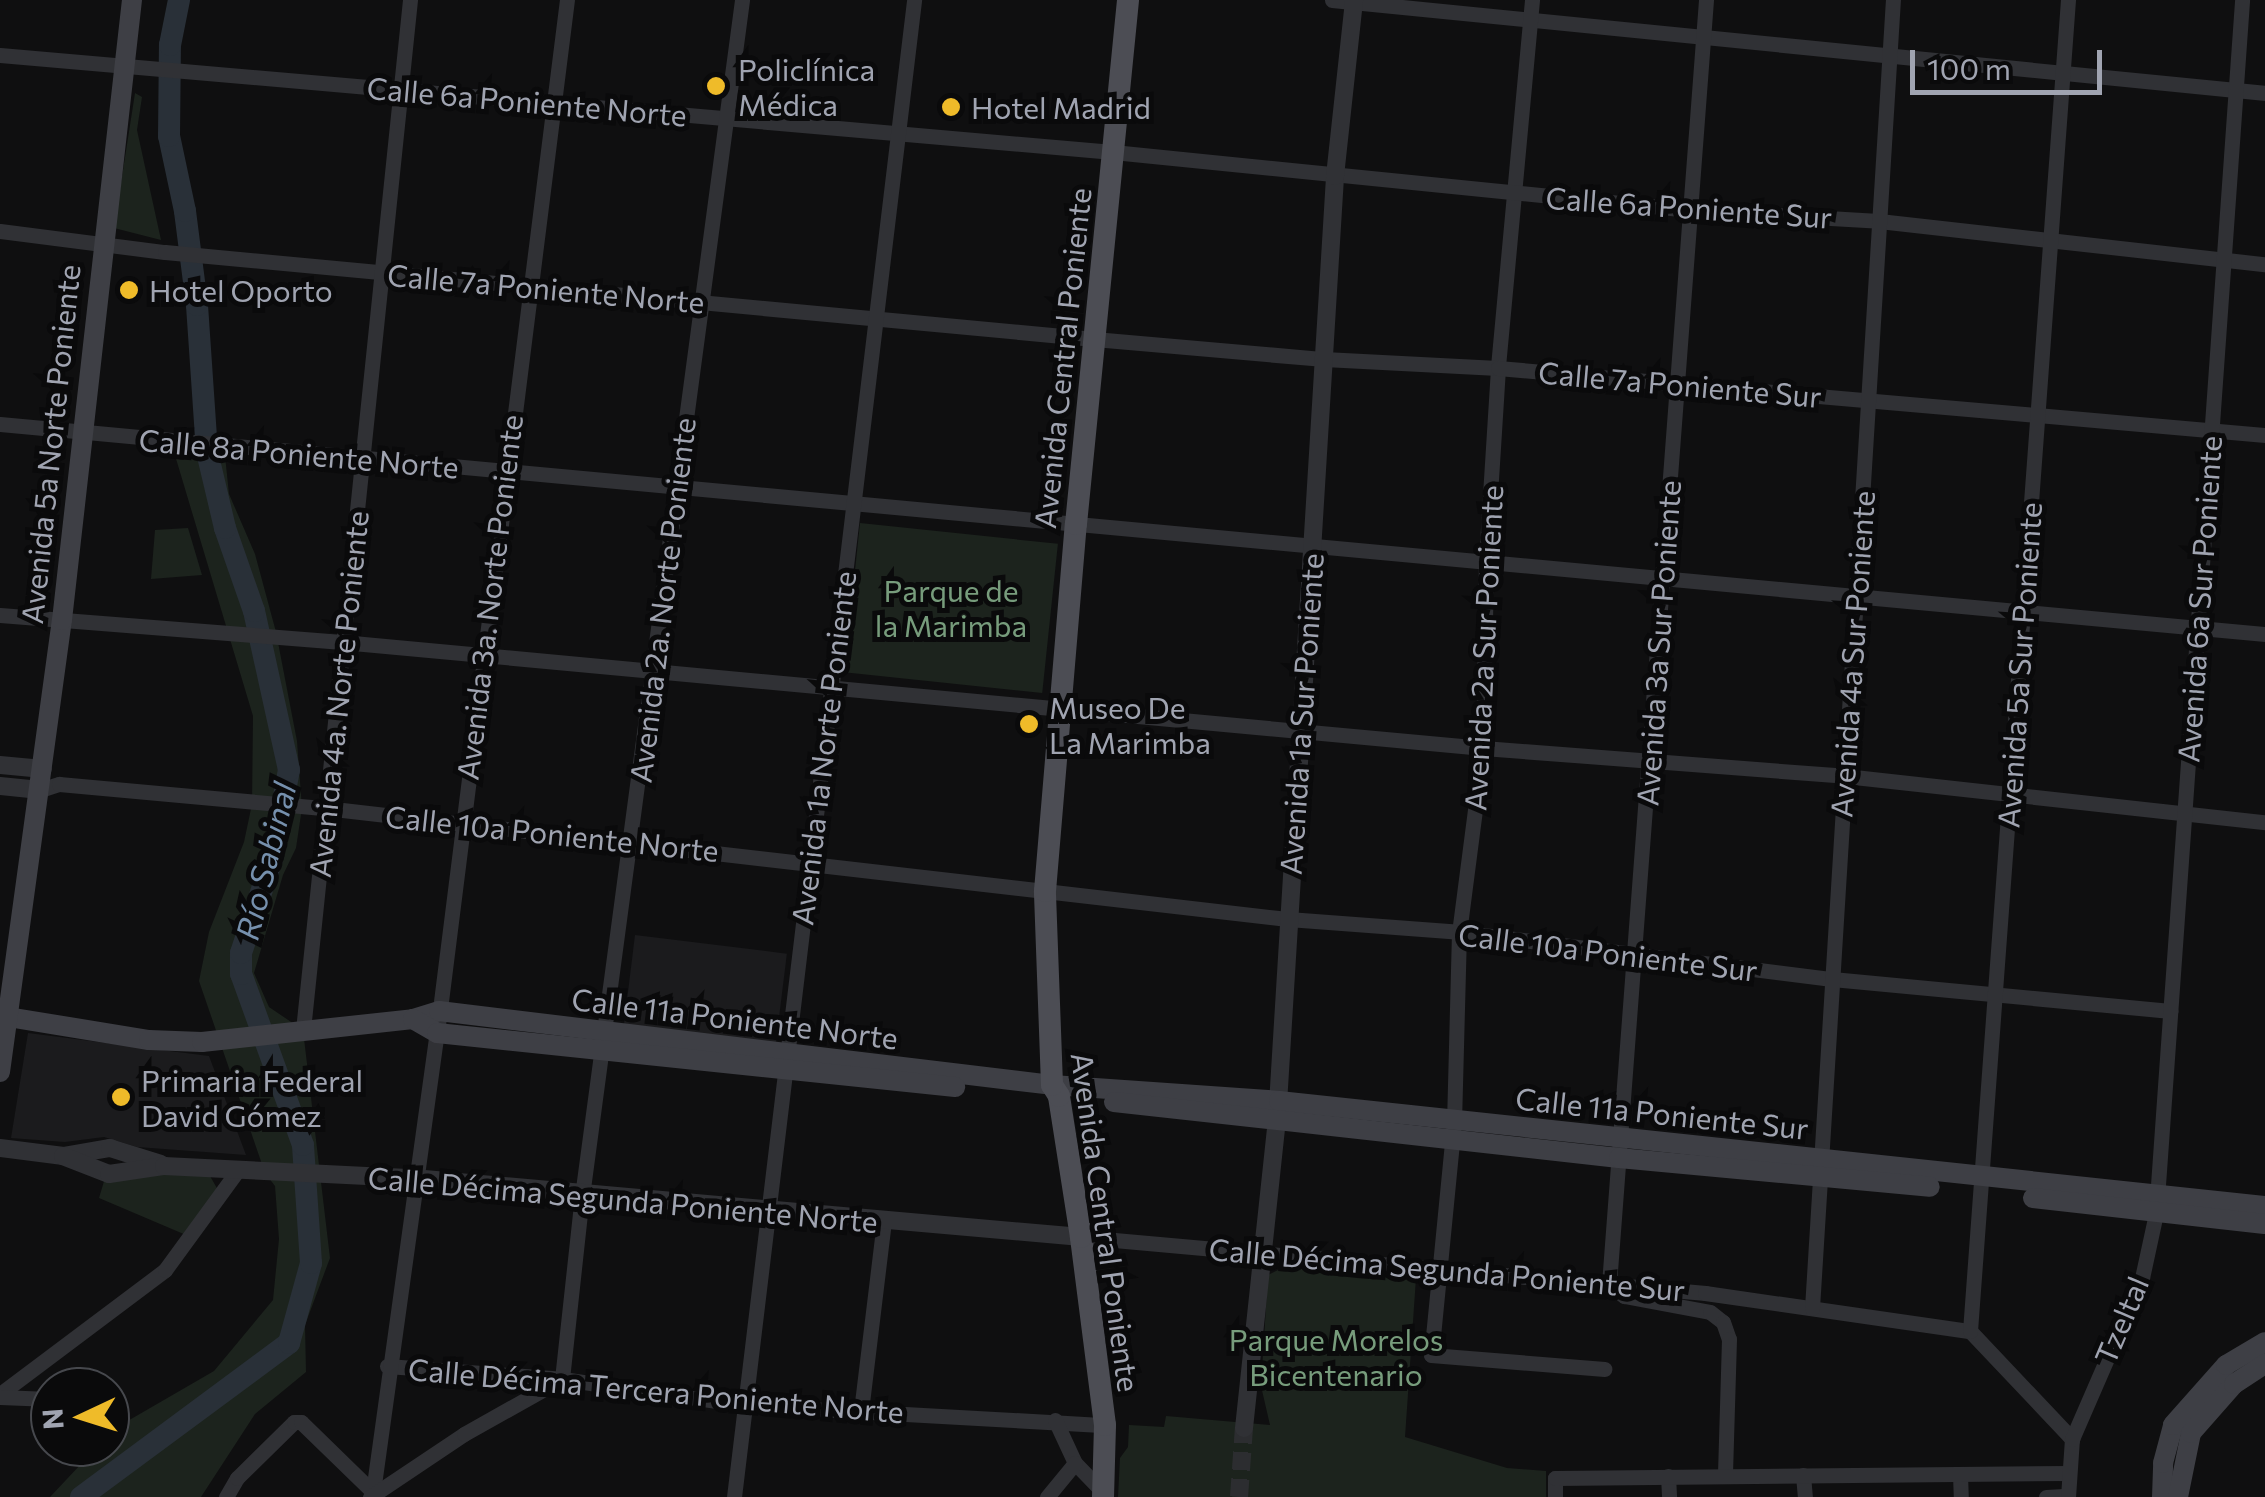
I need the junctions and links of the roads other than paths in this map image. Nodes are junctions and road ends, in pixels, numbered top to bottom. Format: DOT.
graph roads {
  1 [pos="132,0"];
  2 [pos="410,0"];
  3 [pos="567,0"];
  4 [pos="742,0"];
  5 [pos="914,0"];
  6 [pos="1128,0"];
  7 [pos="1332,0"];
  8 [pos="1532,0"];
  9 [pos="1706,0"];
  10 [pos="1893,0"];
  11 [pos="2068,0"];
  12 [pos="2242,0"];
  13 [pos="1354,1"];
  14 [pos="1531,20"];
  15 [pos="1703,38"];
  16 [pos="0,55"];
  17 [pos="1889,57"];
  18 [pos="123,68"];
  19 [pos="2062,72"];
  20 [pos="402,90"];
  21 [pos="2236,90"];
  22 [pos="2265,93"];
  23 [pos="554,104"];
  24 [pos="726,119"];
  25 [pos="896,134"];
  26 [pos="1113,152"];
  27 [pos="1336,176"];
  28 [pos="1515,194"];
  29 [pos="1690,210"];
  30 [pos="1879,220"];
  31 [pos="0,231"];
  32 [pos="2050,239"];
  33 [pos="102,242"];
  34 [pos="2224,259"];
  35 [pos="2265,264"];
  36 [pos="385,273"];
  37 [pos="529,288"];
  38 [pos="702,302"];
  39 [pos="876,319"];
  40 [pos="1094,339"];
  41 [pos="1324,360"];
  42 [pos="1498,368"];
  43 [pos="1677,384"];
  44 [pos="1868,400"];
  45 [pos="2037,415"];
  46 [pos="0,424"];
  47 [pos="2211,430"];
  48 [pos="82,432"];
  49 [pos="2265,435"];
  50 [pos="362,460"];
  51 [pos="505,473"];
  52 [pos="676,488"];
  53 [pos="854,503"];
  54 [pos="1076,524"];
  55 [pos="1312,547"];
  56 [pos="1486,559"];
  57 [pos="1662,577"];
  58 [pos="1856,597"];
  59 [pos="2023,612"];
  60 [pos="0,615"];
  61 [pos="62,620"];
  62 [pos="2198,628"];
  63 [pos="2265,634"];
  64 [pos="342,642"];
  65 [pos="482,654"];
  66 [pos="653,670"];
  67 [pos="832,687"];
  68 [pos="1060,708"];
  69 [pos="1303,730"];
  70 [pos="1483,748"];
  71 [pos="1649,761"];
  72 [pos="0,765"];
  73 [pos="1845,776"];
  74 [pos="47,781"];
  75 [pos="0,786"];
  76 [pos="2009,797"];
  77 [pos="325,808"];
  78 [pos="2184,813"];
  79 [pos="2265,822"];
  80 [pos="460,824"];
  81 [pos="631,841"];
  82 [pos="808,860"];
  83 [pos="1046,891"];
  84 [pos="1288,919"];
  85 [pos="1460,932"];
  86 [pos="1634,956"];
  87 [pos="1832,980"];
  88 [pos="1994,996"];
  89 [pos="439,1011"];
  90 [pos="2170,1011"];
  91 [pos="4,1016"];
  92 [pos="414,1019"];
  93 [pos="303,1030"];
  94 [pos="436,1032"];
  95 [pos="605,1043"];
  96 [pos="784,1061"];
  97 [pos="0,1072"];
  98 [pos="1056,1090"];
  99 [pos="1278,1110"];
  100 [pos="1453,1130"];
  101 [pos="0,1148"];
  102 [pos="1619,1149"];
  103 [pos="1821,1167"];
  104 [pos="238,1170"];
  105 [pos="413,1178"];
  106 [pos="1980,1185"];
  107 [pos="582,1196"];
  108 [pos="2156,1205"];
  109 [pos="2265,1206"];
  110 [pos="769,1212"];
  111 [pos="884,1221"];
  112 [pos="2265,1224"];
  113 [pos="1081,1237"];
  114 [pos="1260,1251"];
  115 [pos="1438,1272"];
  116 [pos="1609,1285"];
  117 [pos="1812,1308"];
  118 [pos="1970,1331"];
  119 [pos="2265,1342"];
  120 [pos="2265,1364"];
  121 [pos="387,1366"];
  122 [pos="1604,1369"];
  123 [pos="562,1379"];
  124 [pos="0,1396"];
  125 [pos="30,1398"];
  126 [pos="746,1405"];
  127 [pos="861,1411"];
  128 [pos="1055,1420"];
  129 [pos="1105,1425"];
  130 [pos="1244,1428"];
  131 [pos="2072,1440"];
  132 [pos="1075,1462"];
  133 [pos="2068,1473"];
  134 [pos="1804,1474"];
  135 [pos="1960,1474"];
  136 [pos="1668,1476"];
  137 [pos="1726,1476"];
  138 [pos="373,1495"];
  139 [pos="1103,1495"];
  140 [pos="2068,1496"];
  141 [pos="226,1497"];
  142 [pos="734,1497"];
  143 [pos="1047,1497"];
  144 [pos="1555,1497"];
  145 [pos="1669,1497"];
  146 [pos="1805,1497"];
  147 [pos="1961,1497"];
  148 [pos="2046,1497"];
  149 [pos="2162,1497"];
  150 [pos="2178,1497"];
  1 -- 18 [label="main road, Avenida 5a Norte Poniente"];
  2 -- 20 [label="street, Avenida 4a. Norte Poniente"];
  3 -- 23 [label="street, Avenida 3a. Norte Poniente"];
  4 -- 24 [label="street, Avenida 2a. Norte Poniente"];
  5 -- 25 [label="street, Avenida 1a Norte Poniente"];
  6 -- 26 [label="main road, Avenida Central Poniente"];
  7 -- 13 [label="street"];
  8 -- 14 [label="street, Avenida 2a Sur Poniente"];
  9 -- 15 [label="street, Avenida 3a Sur Poniente"];
  10 -- 17 [label="street, Avenida 4a Sur Poniente"];
  11 -- 19 [label="street, Avenida 5a Sur Poniente"];
  12 -- 21 [label="street, Avenida 6a Sur Poniente"];
  13 -- 14 [label="street"];
  13 -- 27 [label="street, Avenida 1a Sur Poniente"];
  14 -- 15 [label="street"];
  14 -- 28 [label="street, Avenida 2a Sur Poniente"];
  15 -- 17 [label="street"];
  15 -- 29 [label="street, Avenida 3a Sur Poniente"];
  16 -- 18 [label="street, Calle 6a Poniente Norte"];
  17 -- 19 [label="street"];
  17 -- 30 [label="street, Avenida 4a Sur Poniente"];
  18 -- 20 [label="street, Calle 6a Poniente Norte"];
  18 -- 33 [label="main road, Avenida 5a Norte Poniente"];
  19 -- 21 [label="street"];
  19 -- 32 [label="street, Avenida 5a Sur Poniente"];
  20 -- 23 [label="street, Calle 6a Poniente Norte"];
  20 -- 36 [label="street, Avenida 4a. Norte Poniente"];
  21 -- 22 [label="street"];
  21 -- 34 [label="street, Avenida 6a Sur Poniente"];
  23 -- 24 [label="street, Calle 6a Poniente Norte"];
  23 -- 37 [label="street, Avenida 3a. Norte Poniente"];
  24 -- 25 [label="street, Calle 6a Poniente Norte"];
  24 -- 38 [label="street, Avenida 2a. Norte Poniente"];
  25 -- 26 [label="street, Calle 6a Poniente Norte"];
  25 -- 39 [label="street, Avenida 1a Norte Poniente"];
  26 -- 27 [label="street, Calle 6a Poniente Sur"];
  26 -- 40 [label="main road, Avenida Central Poniente"];
  27 -- 28 [label="street, Calle 6a Poniente Sur"];
  27 -- 41 [label="street, Avenida 1a Sur Poniente"];
  28 -- 29 [label="street, Calle 6a Poniente Sur"];
  28 -- 42 [label="street, Avenida 2a Sur Poniente"];
  29 -- 30 [label="street, Calle 6a Poniente Sur"];
  29 -- 43 [label="street, Avenida 3a Sur Poniente"];
  30 -- 32 [label="street, Calle 6a Poniente Sur"];
  30 -- 44 [label="street, Avenida 4a Sur Poniente"];
  31 -- 33 [label="street, Calle 7a Poniente Norte"];
  32 -- 34 [label="street, Calle 6a Poniente Sur"];
  32 -- 45 [label="street, Avenida 5a Sur Poniente"];
  33 -- 36 [label="street, Calle 7a Poniente Norte"];
  33 -- 48 [label="main road, Avenida 5a Norte Poniente"];
  34 -- 35 [label="street, Calle 6a Poniente Sur"];
  34 -- 47 [label="street, Avenida 6a Sur Poniente"];
  36 -- 37 [label="street, Calle 7a Poniente Norte"];
  36 -- 50 [label="street, Avenida 4a. Norte Poniente"];
  37 -- 38 [label="street, Calle 7a Poniente Norte"];
  37 -- 51 [label="street, Avenida 3a. Norte Poniente"];
  38 -- 39 [label="street, Calle 7a Poniente Norte"];
  38 -- 52 [label="street, Avenida 2a. Norte Poniente"];
  39 -- 40 [label="street, Calle 7a Poniente Norte"];
  39 -- 53 [label="street, Avenida 1a Norte Poniente"];
  40 -- 41 [label="street, Calle 7a Poniente Sur"];
  40 -- 54 [label="main road, Avenida Central Poniente"];
  41 -- 42 [label="street, Calle 7a Poniente Sur"];
  41 -- 55 [label="street, Avenida 1a Sur Poniente"];
  42 -- 43 [label="street, Calle 7a Poniente Sur"];
  42 -- 56 [label="street, Avenida 2a Sur Poniente"];
  43 -- 44 [label="street, Calle 7a Poniente Sur"];
  43 -- 57 [label="street, Avenida 3a Sur Poniente"];
  44 -- 45 [label="street, Calle 7a Poniente Sur"];
  44 -- 58 [label="street, Avenida 4a Sur Poniente"];
  45 -- 47 [label="street, Calle 7a Poniente Sur"];
  45 -- 59 [label="street, Avenida 5a Sur Poniente"];
  46 -- 48 [label="street, Calle 8a Poniente Norte"];
  47 -- 49 [label="street, Calle 7a Poniente Sur"];
  47 -- 62 [label="street, Avenida 6a Sur Poniente"];
  48 -- 50 [label="street, Calle 8a Poniente Norte"];
  48 -- 61 [label="main road, Avenida 5a Norte Poniente"];
  50 -- 51 [label="street, Calle 8a Poniente Norte"];
  50 -- 64 [label="street, Avenida 4a. Norte Poniente"];
  51 -- 52 [label="street, Calle 8a Poniente Norte"];
  51 -- 65 [label="street, Avenida 3a. Norte Poniente"];
  52 -- 53 [label="street, Calle 8a Poniente Norte"];
  52 -- 66 [label="street, Avenida 2a. Norte Poniente"];
  53 -- 54 [label="street, Calle 8a Poniente Norte"];
  53 -- 67 [label="street, Avenida 1a Norte Poniente"];
  54 -- 55 [label="street, Calle 8a Poniente Norte"];
  54 -- 68 [label="main road, Avenida Central Poniente"];
  55 -- 56 [label="street, Calle 8a Poniente Norte"];
  55 -- 69 [label="street, Avenida 1a Sur Poniente"];
  56 -- 57 [label="street, Calle 8a Poniente Norte"];
  56 -- 70 [label="street, Avenida 2a Sur Poniente"];
  57 -- 58 [label="street, Calle 8a Poniente Norte"];
  57 -- 71 [label="street, Avenida 3a Sur Poniente"];
  58 -- 59 [label="street, Calle 8a Poniente Norte"];
  58 -- 73 [label="street, Avenida 4a Sur Poniente"];
  59 -- 62 [label="street, Calle 8a Poniente Norte"];
  59 -- 76 [label="street, Avenida 5a Sur Poniente"];
  60 -- 61 [label="street"];
  61 -- 64 [label="street"];
  61 -- 74 [label="main road, Avenida 5a Norte Poniente"];
  62 -- 63 [label="street, Calle 8a Poniente Norte"];
  62 -- 78 [label="street, Avenida 6a Sur Poniente"];
  64 -- 65 [label="street"];
  64 -- 77 [label="street, Avenida 4a. Norte Poniente"];
  65 -- 66 [label="street"];
  65 -- 80 [label="street, Avenida 3a. Norte Poniente"];
  66 -- 67 [label="street"];
  66 -- 81 [label="street, Avenida 2a. Norte Poniente"];
  67 -- 68 [label="street"];
  67 -- 82 [label="street, Avenida 1a Norte Poniente"];
  68 -- 69 [label="street"];
  68 -- 83 [label="main road, Avenida Central Poniente"];
  69 -- 70 [label="street"];
  69 -- 84 [label="street, Avenida 1a Sur Poniente"];
  70 -- 71 [label="street"];
  70 -- 85 [label="street, Avenida 2a Sur Poniente"];
  71 -- 73 [label="street"];
  71 -- 86 [label="street, Avenida 3a Sur Poniente"];
  72 -- 74 [label="street, Calle 10a Poniente Norte"];
  73 -- 76 [label="street"];
  73 -- 87 [label="street, Avenida 4a Sur Poniente"];
  74 -- 75 [label="street, Calle 10a Poniente Norte"];
  74 -- 77 [label="street, Calle 10a Poniente Norte"];
  74 -- 91 [label="main road, Avenida 5a Norte Poniente"];
  76 -- 78 [label="street"];
  76 -- 88 [label="street, Avenida 5a Sur Poniente"];
  77 -- 80 [label="street, Calle 10a Poniente Norte"];
  77 -- 93 [label="street, Avenida 4a. Norte Poniente"];
  78 -- 79 [label="street"];
  78 -- 90 [label="street, Avenida 6a Sur Poniente"];
  80 -- 81 [label="street, Calle 10a Poniente Norte"];
  80 -- 89 [label="street, Avenida 3a. Norte Poniente"];
  81 -- 82 [label="street, Calle 10a Poniente Norte"];
  81 -- 95 [label="street, Avenida 2a. Norte Poniente"];
  82 -- 83 [label="street, Calle 10a Poniente Norte"];
  82 -- 96 [label="street, Avenida 1a Norte Poniente"];
  83 -- 84 [label="street, Calle 10a Poniente Sur"];
  83 -- 98 [label="main road, Avenida Central Poniente"];
  84 -- 85 [label="street, Calle 10a Poniente Sur"];
  84 -- 99 [label="street, Avenida 1a Sur Poniente"];
  85 -- 86 [label="street, Calle 10a Poniente Sur"];
  85 -- 100 [label="street, Avenida 2a Sur Poniente"];
  86 -- 87 [label="street, Calle 10a Poniente Sur"];
  86 -- 102 [label="street, Avenida 3a Sur Poniente"];
  87 -- 88 [label="street, Calle 10a Poniente Sur"];
  87 -- 103 [label="street, Avenida 4a Sur Poniente"];
  88 -- 90 [label="street, Calle 10a Poniente Sur"];
  88 -- 106 [label="street, Avenida 5a Sur Poniente"];
  89 -- 92 [label="main road, Calle 11a Poniente Norte"];
  89 -- 94 [label="street, Avenida 3a. Norte Poniente"];
  89 -- 95 [label="main road, Calle 11a Poniente Norte"];
  90 -- 108 [label="street, Avenida 6a Sur Poniente"];
  91 -- 93 [label="main road, Calle 11a Poniente Norte"];
  91 -- 97 [label="main road, Avenida 5a Norte Poniente"];
  92 -- 93 [label="main road, Calle 11a Poniente Norte"];
  92 -- 94 [label="main road"];
  94 -- 95 [label="main road, Calle 11a Poniente Norte"];
  94 -- 105 [label="street, Avenida 3a. Norte Poniente"];
  95 -- 96 [label="main road, Calle 11a Poniente Norte"];
  95 -- 107 [label="street, Avenida 2a. Norte Poniente"];
  96 -- 98 [label="main road, Calle 11a Poniente Norte"];
  96 -- 110 [label="street, Avenida 1a Norte Poniente"];
  98 -- 99 [label="main road, Calle 11a Poniente Sur"];
  98 -- 113 [label="main road, Avenida Central Poniente"];
  99 -- 100 [label="main road, Calle 11a Poniente Sur"];
  99 -- 114 [label="street, Avenida 1a Sur Poniente"];
  100 -- 102 [label="main road, Calle 11a Poniente Sur"];
  100 -- 115 [label="street, Avenida 2a Sur Poniente"];
  101 -- 104 [label="street, Calle Décima Segunda Poniente Norte"];
  102 -- 103 [label="main road, Calle 11a Poniente Sur"];
  102 -- 116 [label="street, Avenida 3a Sur Poniente"];
  103 -- 106 [label="main road, Calle 11a Poniente Sur"];
  103 -- 117 [label="street, Avenida 4a Sur Poniente"];
  104 -- 105 [label="street, Calle Décima Segunda Poniente Norte"];
  104 -- 124 [label="street"];
  105 -- 107 [label="street, Calle Décima Segunda Poniente Norte"];
  105 -- 121 [label="street, Avenida 3a. Norte Poniente"];
  106 -- 108 [label="main road, Calle 11a Poniente Sur"];
  106 -- 118 [label="street, Avenida 5a Sur Poniente"];
  107 -- 110 [label="street, Calle Décima Segunda Poniente Norte"];
  107 -- 123 [label="street, Avenida 2a. Norte Poniente"];
  108 -- 109 [label="main road, Calle 11a Poniente Sur"];
  108 -- 112 [label="main road, Calle 11a Poniente Sur"];
  108 -- 131 [label="street, Tzeltal"];
  110 -- 111 [label="street, Calle Décima Segunda Poniente Norte"];
  110 -- 126 [label="street, Avenida 1a Norte Poniente"];
  111 -- 113 [label="street, Calle Décima Segunda Poniente Norte"];
  111 -- 127 [label="street"];
  113 -- 114 [label="street, Calle Décima Segunda Poniente Sur"];
  113 -- 129 [label="main road, Avenida Central Poniente"];
  114 -- 115 [label="street, Calle Décima Segunda Poniente Sur"];
  114 -- 130 [label="street, Avenida 1a Sur Poniente"];
  115 -- 116 [label="street, Calle Décima Segunda Poniente Sur"];
  115 -- 122 [label="street, Avenida 2a Sur Poniente"];
  116 -- 117 [label="street, Calle Décima Segunda Poniente Sur"];
  116 -- 137 [label="street"];
  117 -- 118 [label="street, Calle Décima Segunda Poniente Sur"];
  118 -- 131 [label="street"];
  119 -- 149 [label="main road"];
  120 -- 150 [label="main road"];
  121 -- 123 [label="street, Calle Décima Tercera Poniente Norte"];
  121 -- 138 [label="street, Avenida 3a. Norte Poniente"];
  123 -- 126 [label="street, Calle Décima Tercera Poniente Norte"];
  123 -- 138 [label="street"];
  124 -- 125 [label="street"];
  126 -- 127 [label="street, Calle Décima Tercera Poniente Norte"];
  126 -- 142 [label="street, Avenida 1a Norte Poniente"];
  127 -- 128 [label="street, Calle Décima Tercera Poniente Norte"];
  128 -- 129 [label="street, Calle Décima Tercera Poniente Norte"];
  128 -- 132 [label="street"];
  129 -- 139 [label="main road, Avenida Central Poniente"];
  131 -- 133 [label="street, Tzeltal"];
  132 -- 139 [label="street"];
  132 -- 143 [label="street"];
  133 -- 135 [label="street"];
  133 -- 140 [label="street, Tzeltal"];
  134 -- 135 [label="street"];
  134 -- 137 [label="street"];
  134 -- 146 [label="street"];
  135 -- 147 [label="street"];
  136 -- 137 [label="street"];
  136 -- 144 [label="street"];
  136 -- 145 [label="street"];
  138 -- 141 [label="street"];
  140 -- 148 [label="street"];
}
